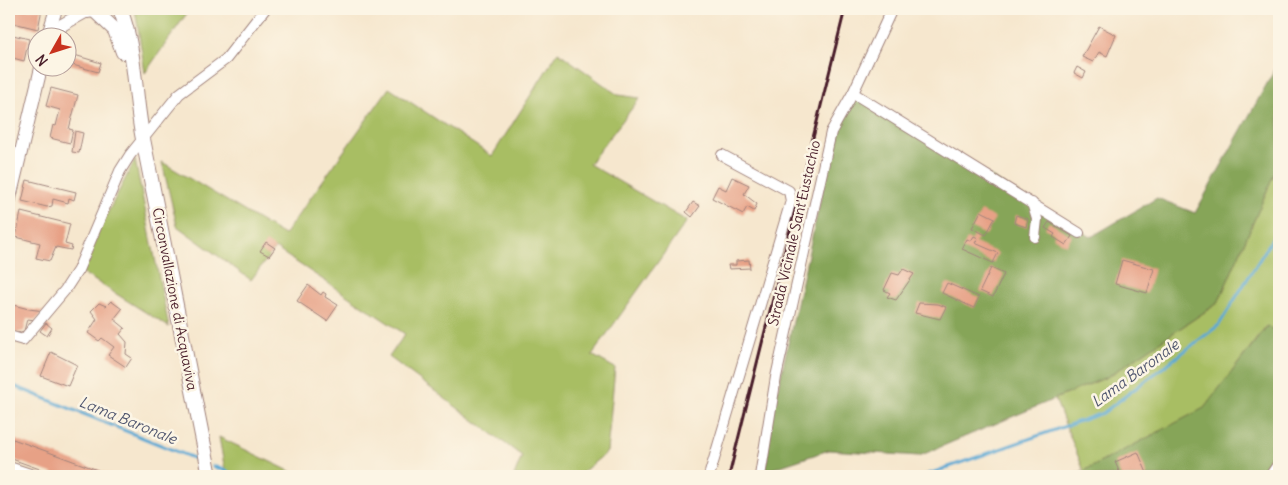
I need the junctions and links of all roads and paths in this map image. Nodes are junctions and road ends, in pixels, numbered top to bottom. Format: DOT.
graph roads {
  1 [pos="56,9"];
  2 [pos="120,9"];
  3 [pos="265,9"];
  4 [pos="892,9"];
  5 [pos="90,10"];
  6 [pos="50,28"];
  7 [pos="60,28"];
  8 [pos="39,78"];
  9 [pos="853,93"];
  10 [pos="140,121"];
  11 [pos="143,139"];
  12 [pos="722,155"];
  13 [pos="9,202"];
  14 [pos="1032,203"];
  15 [pos="1079,233"];
  16 [pos="1035,237"];
  17 [pos="9,336"];
  18 [pos="1279,463"];
  19 [pos="9,466"];
  20 [pos="209,474"];
  21 [pos="36,476"];
  22 [pos="709,476"];
  23 [pos="760,476"];
  24 [pos="1270,476"];
  1 -- 6 [label="street"];
  2 -- 10 [label="main road"];
  3 -- 11 [label="street"];
  4 -- 9 [label="street, Strada Vicinale Sant'Eustachio"];
  5 -- 7 [label="street"];
  5 -- 10 [label="main road"];
  8 -- 13 [label="street"];
  9 -- 14 [label="street"];
  9 -- 23 [label="street, Strada Vicinale Sant'Eustachio"];
  10 -- 11 [label="main road, Circonvallazione di Acquaviva"];
  11 -- 17 [label="street"];
  11 -- 20 [label="main road, Circonvallazione di Acquaviva"];
  12 -- 22 [label="street"];
  14 -- 15 [label="street"];
  14 -- 16 [label="street"];
  18 -- 24 [label="street"];
  19 -- 21 [label="street"];
}
